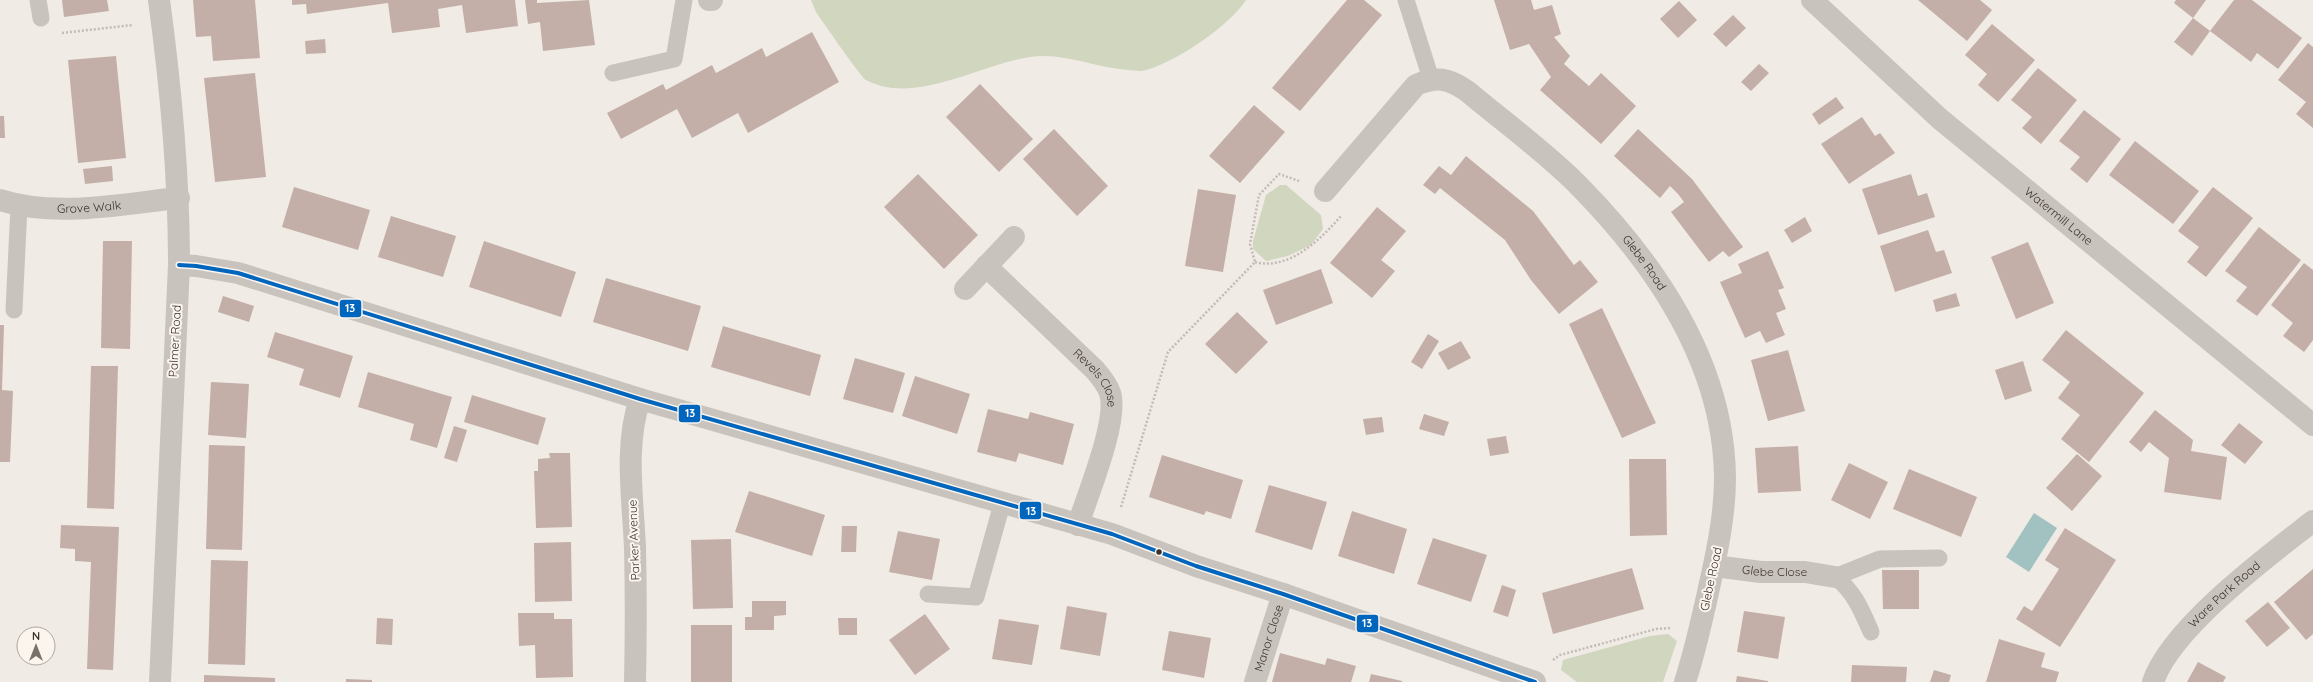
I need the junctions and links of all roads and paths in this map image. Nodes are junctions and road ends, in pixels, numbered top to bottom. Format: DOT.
graph roads {
  1 [pos="38,0"];
  2 [pos="159,0"];
  3 [pos="684,0"];
  4 [pos="709,0"];
  5 [pos="712,0"];
  6 [pos="1406,0"];
  7 [pos="1812,0"];
  8 [pos="41,18"];
  9 [pos="162,21"];
  10 [pos="613,73"];
  11 [pos="1431,79"];
  12 [pos="1325,191"];
  13 [pos="179,198"];
  14 [pos="9,203"];
  15 [pos="1014,237"];
  16 [pos="179,265"];
  17 [pos="986,266"];
  18 [pos="964,289"];
  19 [pos="14,310"];
  20 [pos="640,399"];
  21 [pos="2313,425"];
  22 [pos="1002,504"];
  23 [pos="2313,521"];
  24 [pos="1078,525"];
  25 [pos="1112,534"];
  26 [pos="1939,558"];
  27 [pos="1714,566"];
  28 [pos="1835,577"];
  29 [pos="928,594"];
  30 [pos="1283,594"];
  31 [pos="1701,625"];
  32 [pos="1871,632"];
  33 [pos="1529,680"];
  34 [pos="160,682"];
  35 [pos="635,682"];
  36 [pos="1255,682"];
  37 [pos="1685,682"];
  38 [pos="2152,682"];
  1 -- 8 [label="lane"];
  2 -- 9 [label="street, Palmer Road"];
  3 -- 10 [label="lane"];
  4 -- 5 [label="street"];
  6 -- 11 [label="lane"];
  7 -- 21 [label="street, Watermill Lane"];
  8 -- 9 [label="path"];
  9 -- 13 [label="street, Palmer Road"];
  11 -- 12 [label="street"];
  11 -- 27 [label="street, Glebe Road"];
  12 -- 25 [label="path"];
  13 -- 14 [label="street, Grove Walk"];
  13 -- 16 [label="street, Palmer Road"];
  14 -- 19 [label="lane"];
  15 -- 17 [label="street"];
  16 -- 20 [label="street"];
  16 -- 34 [label="street, Palmer Road"];
  17 -- 18 [label="street"];
  17 -- 24 [label="street, Revels Close"];
  20 -- 22 [label="street"];
  20 -- 35 [label="street, Parker Avenue"];
  22 -- 24 [label="street"];
  22 -- 29 [label="lane"];
  23 -- 38 [label="street, Ware Park Road"];
  24 -- 25 [label="street"];
  25 -- 30 [label="street"];
  26 -- 28 [label="lane"];
  27 -- 28 [label="street, Glebe Close"];
  27 -- 31 [label="street, Glebe Road"];
  28 -- 32 [label="lane"];
  30 -- 33 [label="street"];
  30 -- 36 [label="street, Manor Close"];
  31 -- 33 [label="path"];
  31 -- 37 [label="street, Glebe Road"];
}
